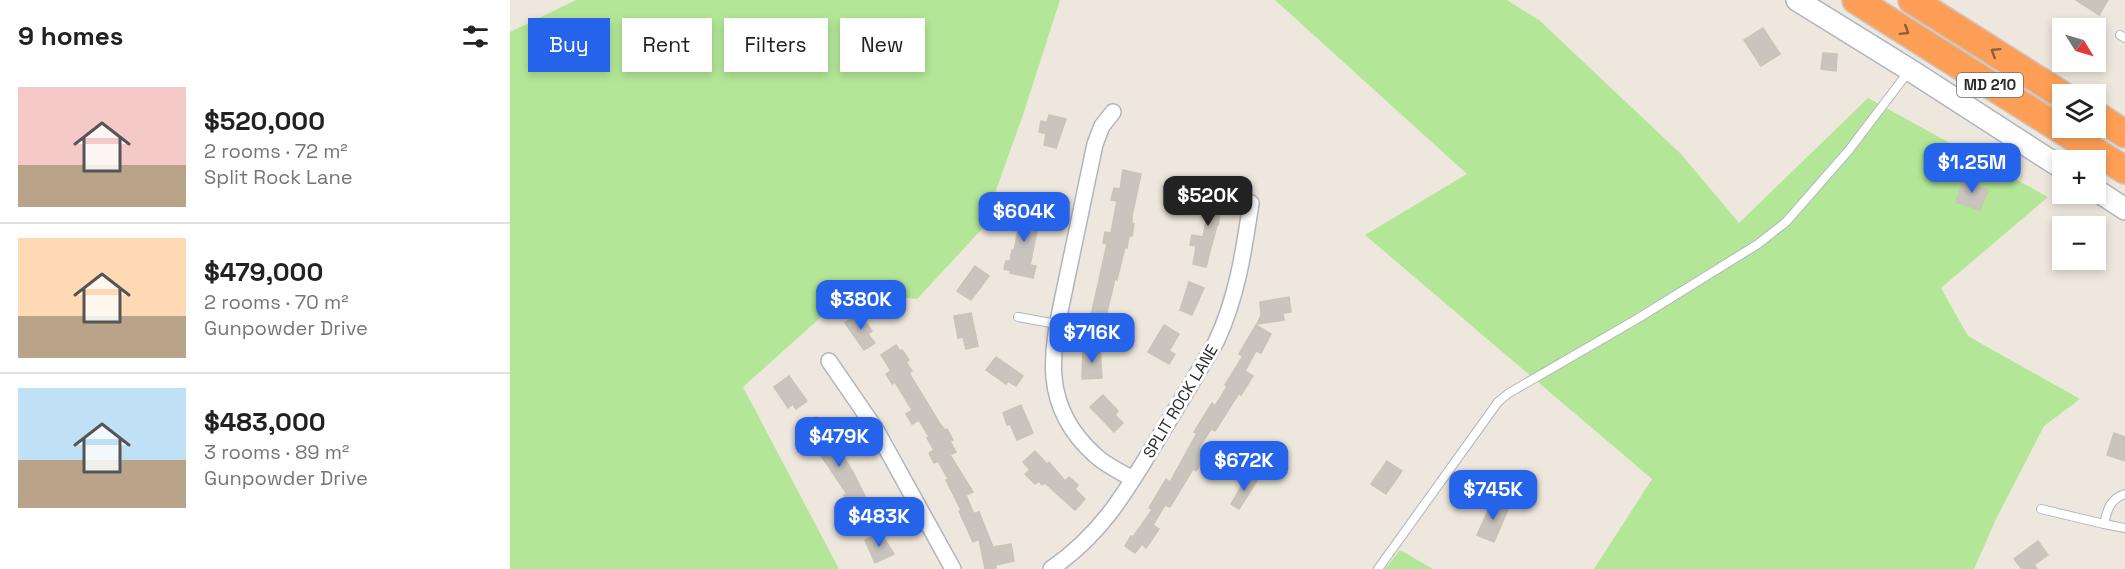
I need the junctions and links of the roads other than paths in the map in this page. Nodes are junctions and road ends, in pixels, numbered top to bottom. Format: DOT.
graph roads {
  1 [pos="1797,0"];
  2 [pos="1856,0"];
  3 [pos="1912,0"];
  4 [pos="1910,70"];
  5 [pos="2052,88"];
  6 [pos="1113,112"];
  7 [pos="2106,122"];
  8 [pos="2125,134"];
  9 [pos="2052,162"];
  10 [pos="2125,170"];
  11 [pos="2106,197"];
  12 [pos="1251,202"];
  13 [pos="2125,209"];
  14 [pos="1018,317"];
  15 [pos="1057,324"];
  16 [pos="830,361"];
  17 [pos="1133,479"];
  18 [pos="2125,494"];
  19 [pos="2041,509"];
  20 [pos="2104,524"];
  21 [pos="2125,528"];
  22 [pos="953,569"];
  23 [pos="1051,569"];
  24 [pos="1378,569"];
  1 -- 4 [label="street"];
  2 -- 10 [label="highway, MD 210, one-way"];
  5 -- 3 [label="highway, MD 210, one-way"];
  4 -- 9 [label="street"];
  4 -- 24 [label="lane"];
  6 -- 15 [label="street"];
  7 -- 8 [label="highway"];
  11 -- 13 [label="street"];
  12 -- 17 [label="street, SPLIT ROCK LANE"];
  14 -- 15 [label="lane"];
  15 -- 17 [label="street"];
  16 -- 22 [label="street"];
  17 -- 23 [label="street, SPLIT ROCK LANE"];
  18 -- 20 [label="lane"];
  19 -- 20 [label="lane"];
  20 -- 21 [label="lane"];
}
